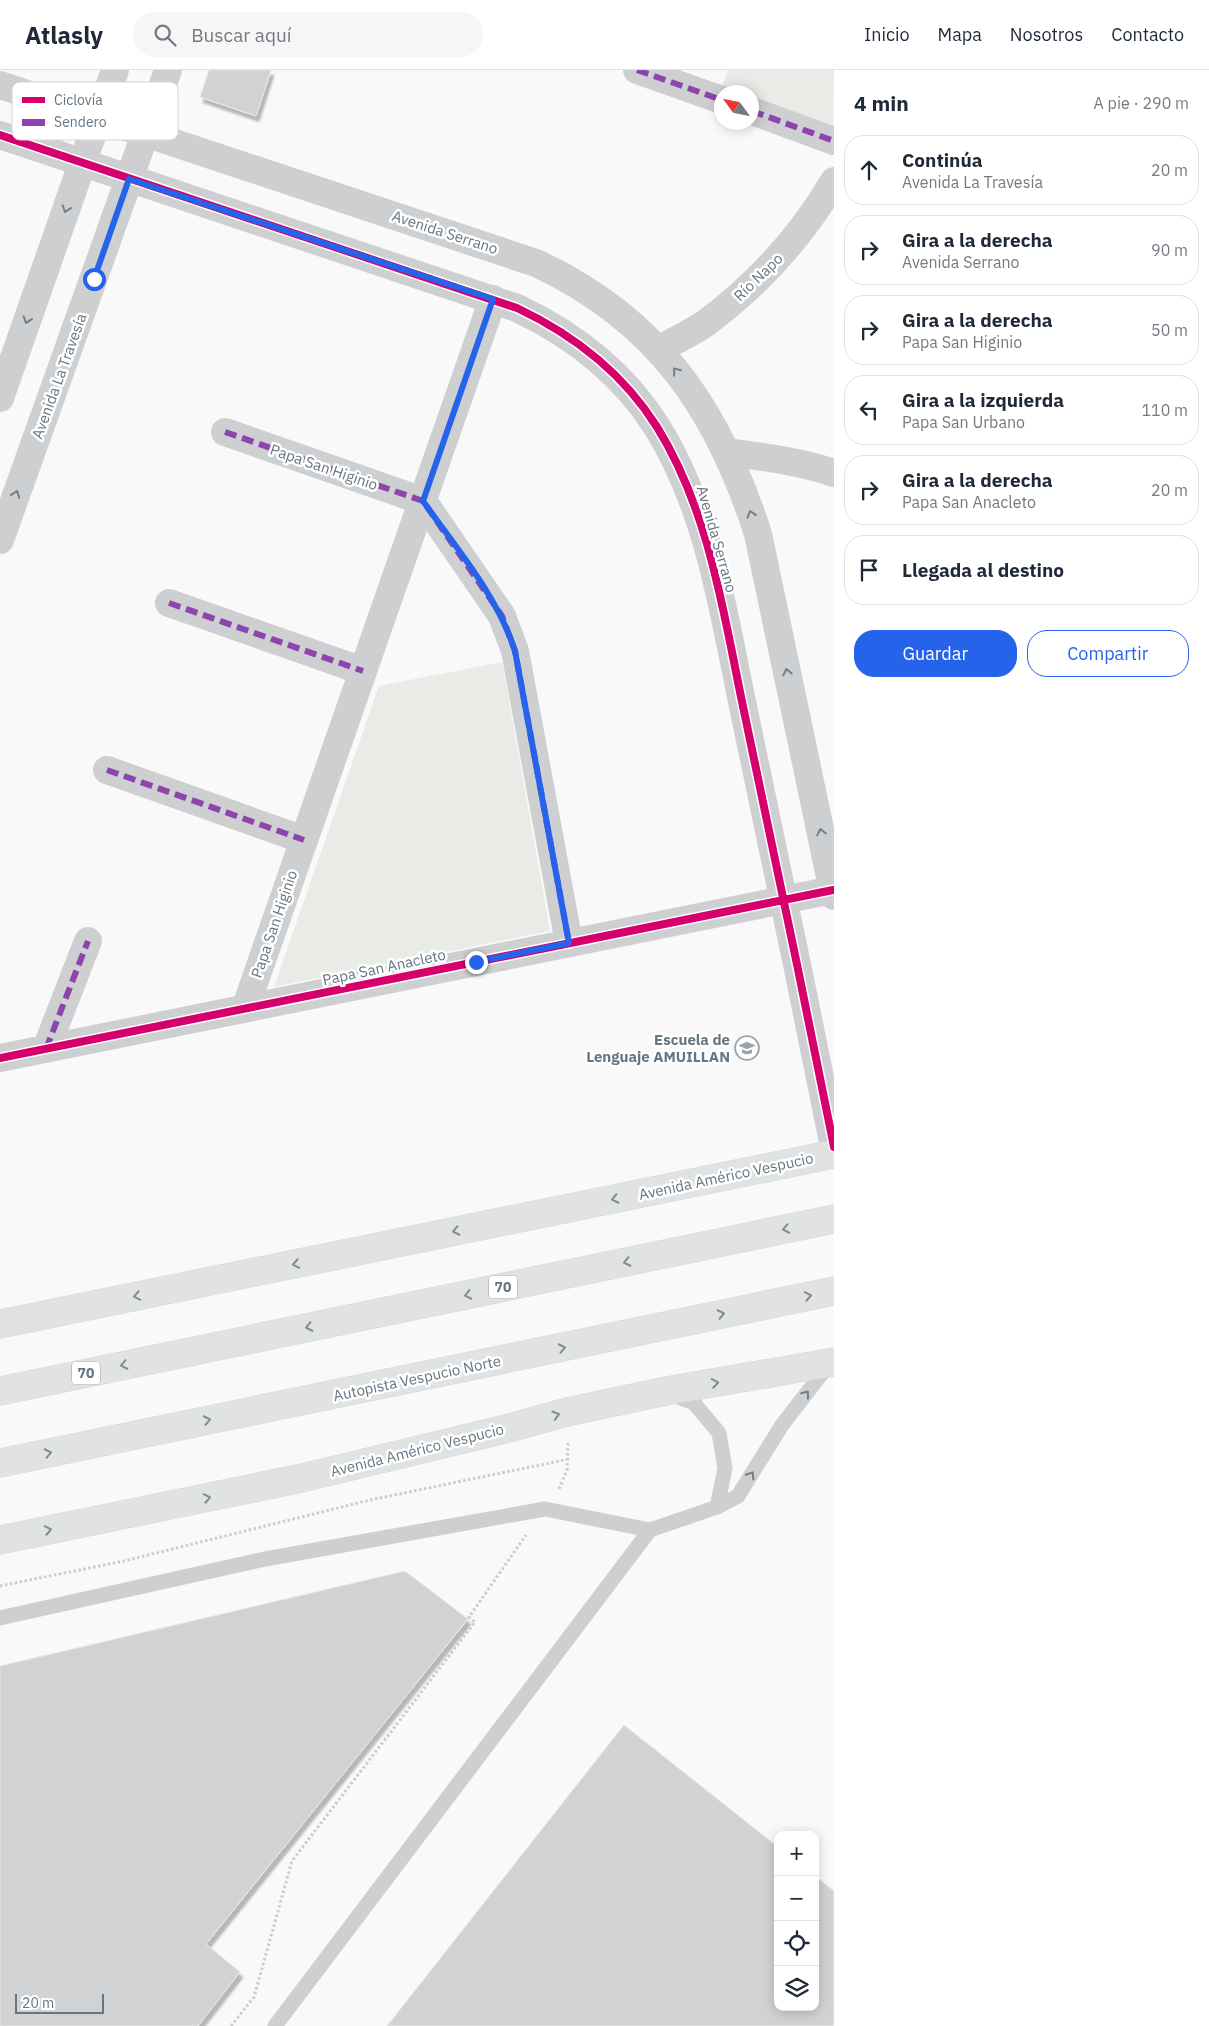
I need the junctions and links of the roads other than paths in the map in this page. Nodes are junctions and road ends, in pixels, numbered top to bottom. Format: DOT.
graph roads {
  1 [pos="115,70"];
  2 [pos="168,70"];
  3 [pos="637,70"];
  4 [pos="111,82"];
  5 [pos="164,82"];
  6 [pos="0,85"];
  7 [pos="12,89"];
  8 [pos="714,97"];
  9 [pos="759,114"];
  10 [pos="0,135"];
  11 [pos="12,139"];
  12 [pos="15,140"];
  13 [pos="90,140"];
  14 [pos="143,140"];
  15 [pos="163,140"];
  16 [pos="834,141"];
  17 [pos="82,162"];
  18 [pos="129,179"];
  19 [pos="834,181"];
  20 [pos="493,299"];
  21 [pos="659,350"];
  22 [pos="0,398"];
  23 [pos="224,432"];
  24 [pos="727,452"];
  25 [pos="834,473"];
  26 [pos="423,501"];
  27 [pos="0,540"];
  28 [pos="169,603"];
  29 [pos="363,671"];
  30 [pos="107,770"];
  31 [pos="304,840"];
  32 [pos="833,893"];
  33 [pos="785,899"];
  34 [pos="88,942"];
  35 [pos="569,943"];
  36 [pos="245,1009"];
  37 [pos="46,1050"];
  38 [pos="0,1058"];
  39 [pos="834,1147"];
  40 [pos="834,1154"];
  41 [pos="834,1219"];
  42 [pos="834,1291"];
  43 [pos="0,1324"];
  44 [pos="832,1362"];
  45 [pos="0,1391"];
  46 [pos="666,1391"];
  47 [pos="0,1463"];
  48 [pos="717,1507"];
  49 [pos="650,1530"];
  50 [pos="0,1540"];
  51 [pos="0,1618"];
  52 [pos="274,2026"];
  1 -- 4 [label="street"];
  2 -- 5 [label="street, Avenida La Travesía"];
  3 -- 8 [label="street"];
  6 -- 7 [label="street, Avenida Serrano"];
  9 -- 16 [label="street"];
  10 -- 11 [label="street, Avenida Serrano"];
  12 -- 17 [label="street, Avenida Serrano"];
  13 -- 17 [label="street"];
  14 -- 18 [label="street, Avenida La Travesía"];
  15 -- 21 [label="street, Avenida Serrano"];
  17 -- 18 [label="street, Avenida Serrano"];
  17 -- 22 [label="street, one-way"];
  18 -- 20 [label="street, Avenida Serrano"];
  27 -- 18 [label="street, Avenida La Travesía, one-way"];
  19 -- 21 [label="street, Río Napo"];
  20 -- 26 [label="street, Papa San Higinio"];
  20 -- 33 [label="street, Avenida Serrano"];
  24 -- 21 [label="street, Avenida Serrano, one-way"];
  23 -- 26 [label="street, Papa San Higinio"];
  24 -- 25 [label="street"];
  32 -- 24 [label="street, Avenida Serrano, one-way"];
  26 -- 29 [label="street, Papa San Higinio"];
  26 -- 35 [label="street"];
  28 -- 29 [label="street"];
  29 -- 31 [label="street, Papa San Higinio"];
  30 -- 31 [label="street"];
  31 -- 36 [label="street, Papa San Higinio"];
  32 -- 33 [label="street, Papa San Anacleto"];
  33 -- 35 [label="street, Papa San Anacleto"];
  33 -- 39 [label="street, Avenida Serrano"];
  34 -- 37 [label="street"];
  35 -- 36 [label="street, Papa San Anacleto"];
  36 -- 37 [label="street, Papa San Anacleto"];
  37 -- 38 [label="street, Papa San Anacleto"];
  40 -- 43 [label="main road, Avenida Américo Vespucio, one-way"];
  41 -- 45 [label="main road, 70, one-way"];
  47 -- 42 [label="main road, Autopista Vespucio Norte, one-way"];
  46 -- 44 [label="main road, Avenida Américo Vespucio, one-way"];
  48 -- 44 [label="lane, one-way"];
  46 -- 48 [label="lane"];
  50 -- 46 [label="main road, Avenida Américo Vespucio, one-way"];
  48 -- 49 [label="lane"];
  49 -- 51 [label="lane"];
  49 -- 52 [label="lane"];
}
